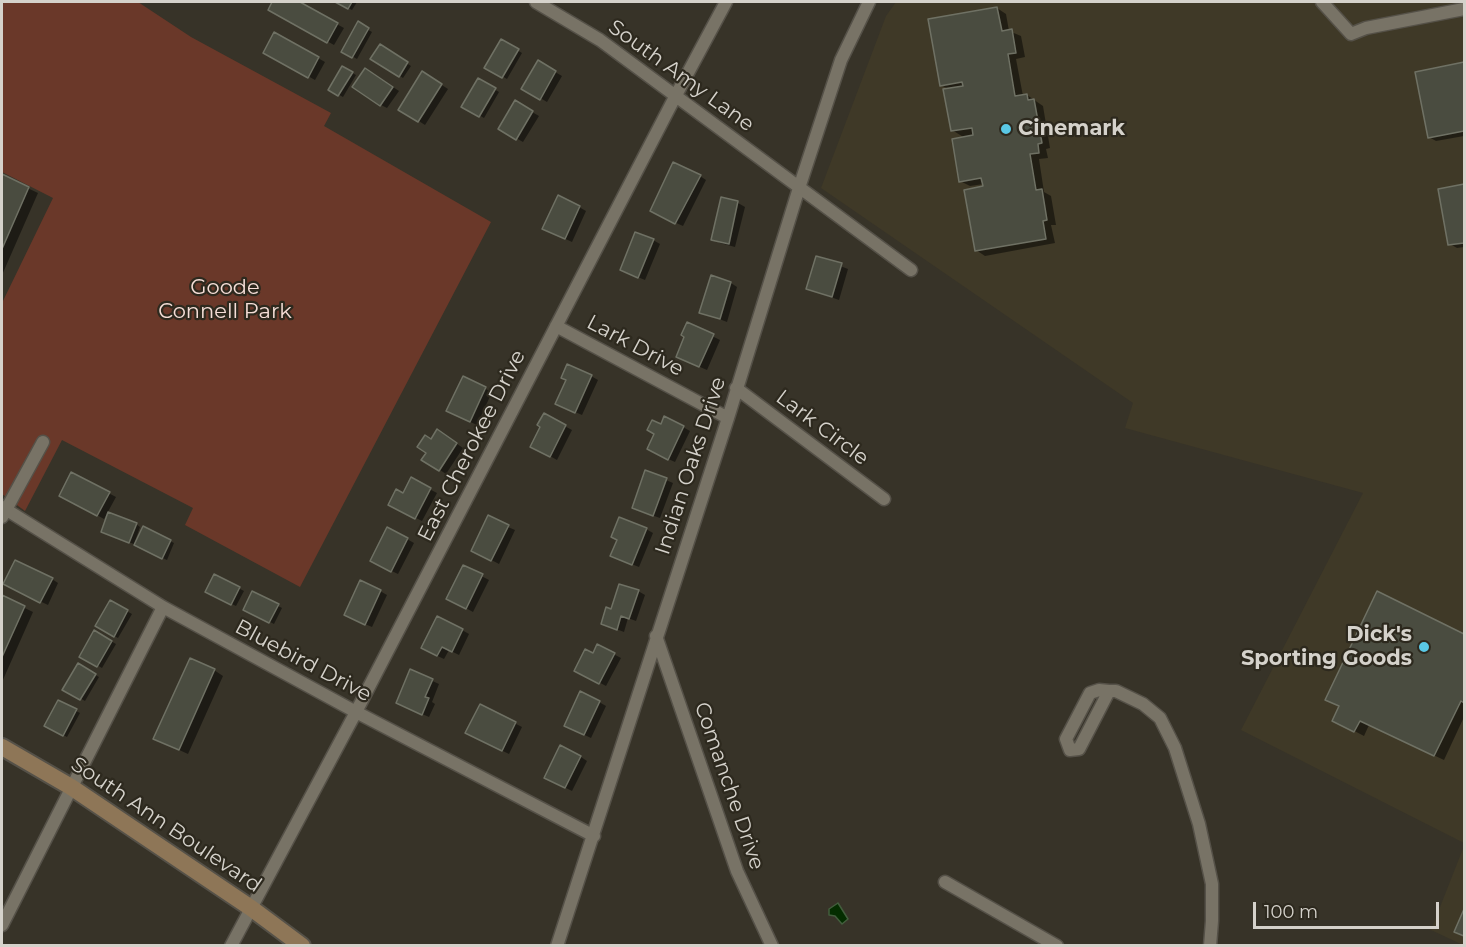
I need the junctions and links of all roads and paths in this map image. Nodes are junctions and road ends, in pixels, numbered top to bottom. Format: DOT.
graph roads {
  1 [pos="536,2"];
  2 [pos="726,2"];
  3 [pos="869,2"];
  4 [pos="1323,2"];
  5 [pos="1464,9"];
  6 [pos="675,97"];
  7 [pos="799,188"];
  8 [pos="911,270"];
  9 [pos="556,326"];
  10 [pos="736,388"];
  11 [pos="728,418"];
  12 [pos="43,441"];
  13 [pos="884,499"];
  14 [pos="3,511"];
  15 [pos="163,607"];
  16 [pos="656,636"];
  17 [pos="1109,691"];
  18 [pos="356,712"];
  19 [pos="2,747"];
  20 [pos="71,787"];
  21 [pos="594,836"];
  22 [pos="945,882"];
  23 [pos="251,908"];
  24 [pos="2,925"];
  25 [pos="231,945"];
  26 [pos="302,945"];
  27 [pos="557,945"];
  28 [pos="772,945"];
  29 [pos="1057,945"];
  30 [pos="1210,945"];
  1 -- 6 [label="street, South Amy Lane"];
  2 -- 6 [label="street, East Cherokee Drive"];
  3 -- 7 [label="street, Indian Oaks Drive"];
  4 -- 5 [label="street"];
  6 -- 7 [label="street, South Amy Lane"];
  6 -- 9 [label="street, East Cherokee Drive"];
  7 -- 8 [label="street, South Amy Lane"];
  7 -- 10 [label="street, Indian Oaks Drive"];
  9 -- 11 [label="street, Lark Drive"];
  9 -- 18 [label="street, East Cherokee Drive"];
  10 -- 11 [label="street, Indian Oaks Drive"];
  10 -- 13 [label="street, Lark Circle"];
  11 -- 16 [label="street, Indian Oaks Drive"];
  12 -- 14 [label="street"];
  14 -- 15 [label="street, Bluebird Drive"];
  15 -- 18 [label="street, Bluebird Drive"];
  15 -- 20 [label="street"];
  16 -- 21 [label="street, Indian Oaks Drive"];
  16 -- 28 [label="street, Comanche Drive"];
  17 -- 17 [label="street"];
  17 -- 30 [label="street"];
  18 -- 21 [label="street, Bluebird Drive"];
  18 -- 23 [label="street, East Cherokee Drive"];
  19 -- 20 [label="street, South Ann Boulevard"];
  20 -- 23 [label="street, South Ann Boulevard"];
  20 -- 24 [label="street"];
  21 -- 27 [label="street, Indian Oaks Drive"];
  22 -- 29 [label="street"];
  23 -- 25 [label="street, East Cherokee Drive"];
  23 -- 26 [label="street, South Ann Boulevard"];
}
